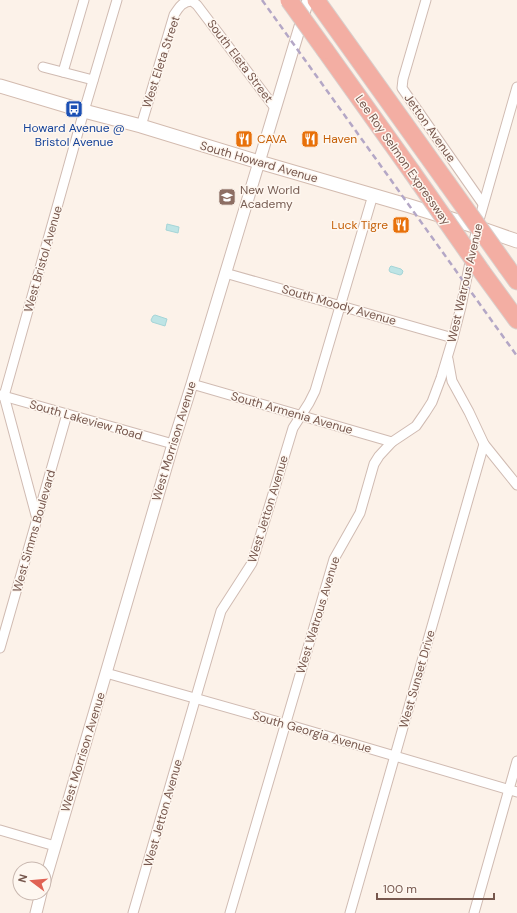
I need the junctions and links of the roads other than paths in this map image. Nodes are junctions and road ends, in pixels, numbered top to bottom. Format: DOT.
graph roads {
  1 [pos="84,0"];
  2 [pos="117,0"];
  3 [pos="289,0"];
  4 [pos="308,0"];
  5 [pos="316,0"];
  6 [pos="426,0"];
  7 [pos="187,1"];
  8 [pos="42,67"];
  9 [pos="63,72"];
  10 [pos="94,80"];
  11 [pos="0,86"];
  12 [pos="517,87"];
  13 [pos="275,108"];
  14 [pos="84,111"];
  15 [pos="141,126"];
  16 [pos="259,162"];
  17 [pos="373,195"];
  18 [pos="483,204"];
  19 [pos="477,227"];
  20 [pos="517,241"];
  21 [pos="225,273"];
  22 [pos="517,281"];
  23 [pos="340,306"];
  24 [pos="517,320"];
  25 [pos="453,338"];
  26 [pos="448,355"];
  27 [pos="192,384"];
  28 [pos="2,396"];
  29 [pos="67,414"];
  30 [pos="301,416"];
  31 [pos="392,442"];
  32 [pos="173,444"];
  33 [pos="484,444"];
  34 [pos="517,485"];
  35 [pos="37,519"];
  36 [pos="0,648"];
  37 [pos="106,673"];
  38 [pos="196,699"];
  39 [pos="286,724"];
  40 [pos="394,756"];
  41 [pos="517,761"];
  42 [pos="513,791"];
  43 [pos="0,830"];
  44 [pos="55,846"];
  45 [pos="51,861"];
  46 [pos="39,901"];
  47 [pos="36,913"];
  48 [pos="133,913"];
  49 [pos="230,913"];
  50 [pos="350,913"];
  51 [pos="474,913"];
  1 -- 9 [label="street"];
  2 -- 10 [label="street, West Bristol Avenue"];
  3 -- 24 [label="highway, Lee Roy Selmon Expressway, bridge"];
  4 -- 13 [label="street, West Morrison Avenue"];
  5 -- 22 [label="highway, Lee Roy Selmon Expressway, bridge"];
  6 -- 18 [label="street, Jetton Avenue"];
  7 -- 13 [label="street, South Eleta Street"];
  7 -- 15 [label="street, West Eleta Street"];
  8 -- 9 [label="street"];
  9 -- 10 [label="street"];
  10 -- 14 [label="street, West Bristol Avenue"];
  11 -- 14 [label="main road, South Howard Avenue"];
  12 -- 18 [label="street, West Watrous Avenue"];
  13 -- 16 [label="street, West Morrison Avenue"];
  14 -- 15 [label="main road, South Howard Avenue"];
  14 -- 28 [label="street, West Bristol Avenue"];
  15 -- 16 [label="main road, South Howard Avenue"];
  16 -- 17 [label="main road, South Howard Avenue"];
  16 -- 21 [label="street, West Morrison Avenue"];
  17 -- 19 [label="main road, South Howard Avenue"];
  17 -- 23 [label="street, West Jetton Avenue"];
  18 -- 19 [label="street, West Watrous Avenue"];
  19 -- 20 [label="main road, South Howard Avenue"];
  19 -- 25 [label="street, West Watrous Avenue"];
  21 -- 23 [label="street, South Moody Avenue"];
  21 -- 27 [label="street, West Morrison Avenue"];
  23 -- 25 [label="street, South Moody Avenue"];
  23 -- 30 [label="street, West Jetton Avenue"];
  25 -- 26 [label="street, West Watrous Avenue"];
  26 -- 31 [label="street, West Watrous Avenue"];
  26 -- 33 [label="street"];
  27 -- 30 [label="street, South Armenia Avenue"];
  27 -- 32 [label="street, West Morrison Avenue"];
  28 -- 29 [label="street, South Lakeview Road"];
  28 -- 35 [label="street"];
  29 -- 32 [label="street, South Lakeview Road"];
  29 -- 35 [label="street, West Simms Boulevard"];
  30 -- 31 [label="street, South Armenia Avenue"];
  30 -- 38 [label="street, West Jetton Avenue"];
  31 -- 39 [label="street, West Watrous Avenue"];
  32 -- 37 [label="street, West Morrison Avenue"];
  33 -- 34 [label="street"];
  33 -- 40 [label="street, West Sunset Drive"];
  35 -- 36 [label="street, West Simms Boulevard"];
  37 -- 38 [label="street, South Georgia Avenue"];
  37 -- 44 [label="street, West Morrison Avenue"];
  38 -- 39 [label="street, South Georgia Avenue"];
  38 -- 48 [label="street, West Jetton Avenue"];
  39 -- 40 [label="street, South Georgia Avenue"];
  39 -- 49 [label="street, West Watrous Avenue"];
  40 -- 42 [label="street, South Georgia Avenue"];
  40 -- 50 [label="street, West Sunset Drive"];
  41 -- 42 [label="street"];
  42 -- 51 [label="street"];
  43 -- 44 [label="street"];
  44 -- 45 [label="street, West Morrison Avenue"];
  46 -- 47 [label="street"];
}
